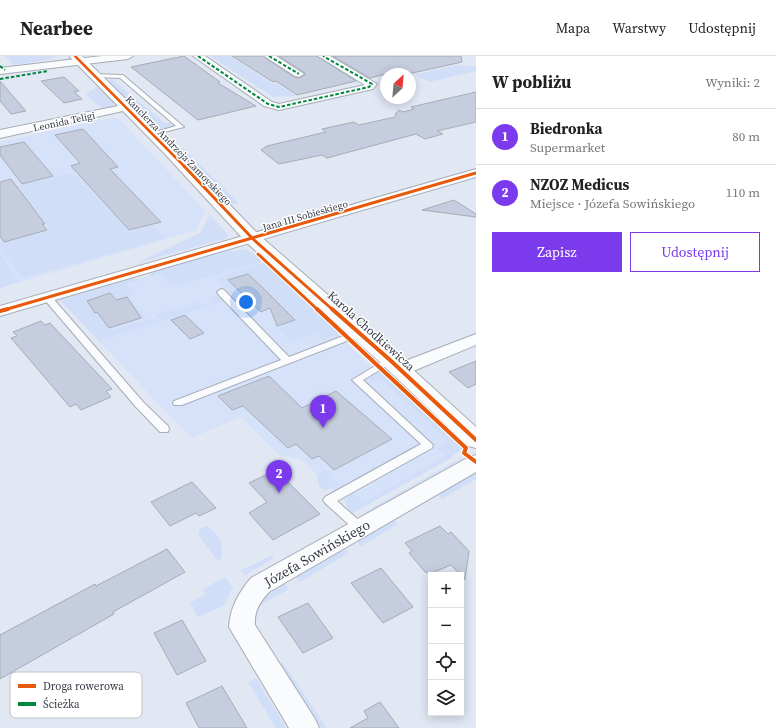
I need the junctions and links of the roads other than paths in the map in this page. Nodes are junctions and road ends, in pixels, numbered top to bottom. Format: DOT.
graph roads {
  1 [pos="128,56"];
  2 [pos="198,56"];
  3 [pos="269,56"];
  4 [pos="323,56"];
  5 [pos="79,59"];
  6 [pos="48,71"];
  7 [pos="1,72"];
  8 [pos="300,74"];
  9 [pos="96,75"];
  10 [pos="128,107"];
  11 [pos="0,134"];
  12 [pos="154,134"];
  13 [pos="476,173"];
  14 [pos="252,239"];
  15 [pos="221,292"];
  16 [pos="47,297"];
  17 [pos="0,311"];
  18 [pos="359,333"];
  19 [pos="476,339"];
  20 [pos="287,360"];
  21 [pos="394,365"];
  22 [pos="178,403"];
  23 [pos="164,430"];
  24 [pos="476,440"];
  25 [pos="476,462"];
  26 [pos="360,528"];
  27 [pos="305,728"];
  1 -- 5 [label="street"];
  2 -- 4 [label="street"];
  3 -- 8 [label="street"];
  5 -- 7 [label="street"];
  5 -- 9 [label="street, Kanclerza Andrzeja Zamoyskiego"];
  6 -- 7 [label="street"];
  9 -- 10 [label="street, Kanclerza Andrzeja Zamoyskiego"];
  9 -- 12 [label="lane"];
  10 -- 11 [label="street, Leonida Teligi"];
  10 -- 12 [label="street, Kanclerza Andrzeja Zamoyskiego"];
  12 -- 14 [label="street, Kanclerza Andrzeja Zamoyskiego"];
  13 -- 14 [label="street, Jana III Sobieskiego"];
  14 -- 16 [label="street, Jana III Sobieskiego"];
  14 -- 18 [label="street, Karola Chodkiewicza"];
  15 -- 20 [label="lane"];
  16 -- 17 [label="street, Jana III Sobieskiego"];
  16 -- 23 [label="lane"];
  18 -- 20 [label="lane"];
  18 -- 21 [label="street, Karola Chodkiewicza"];
  19 -- 21 [label="street"];
  20 -- 22 [label="lane"];
  21 -- 24 [label="street, Karola Chodkiewicza"];
  21 -- 26 [label="lane"];
  25 -- 26 [label="street, Józefa Sowińskiego"];
  26 -- 27 [label="street, Józefa Sowińskiego"];
}
